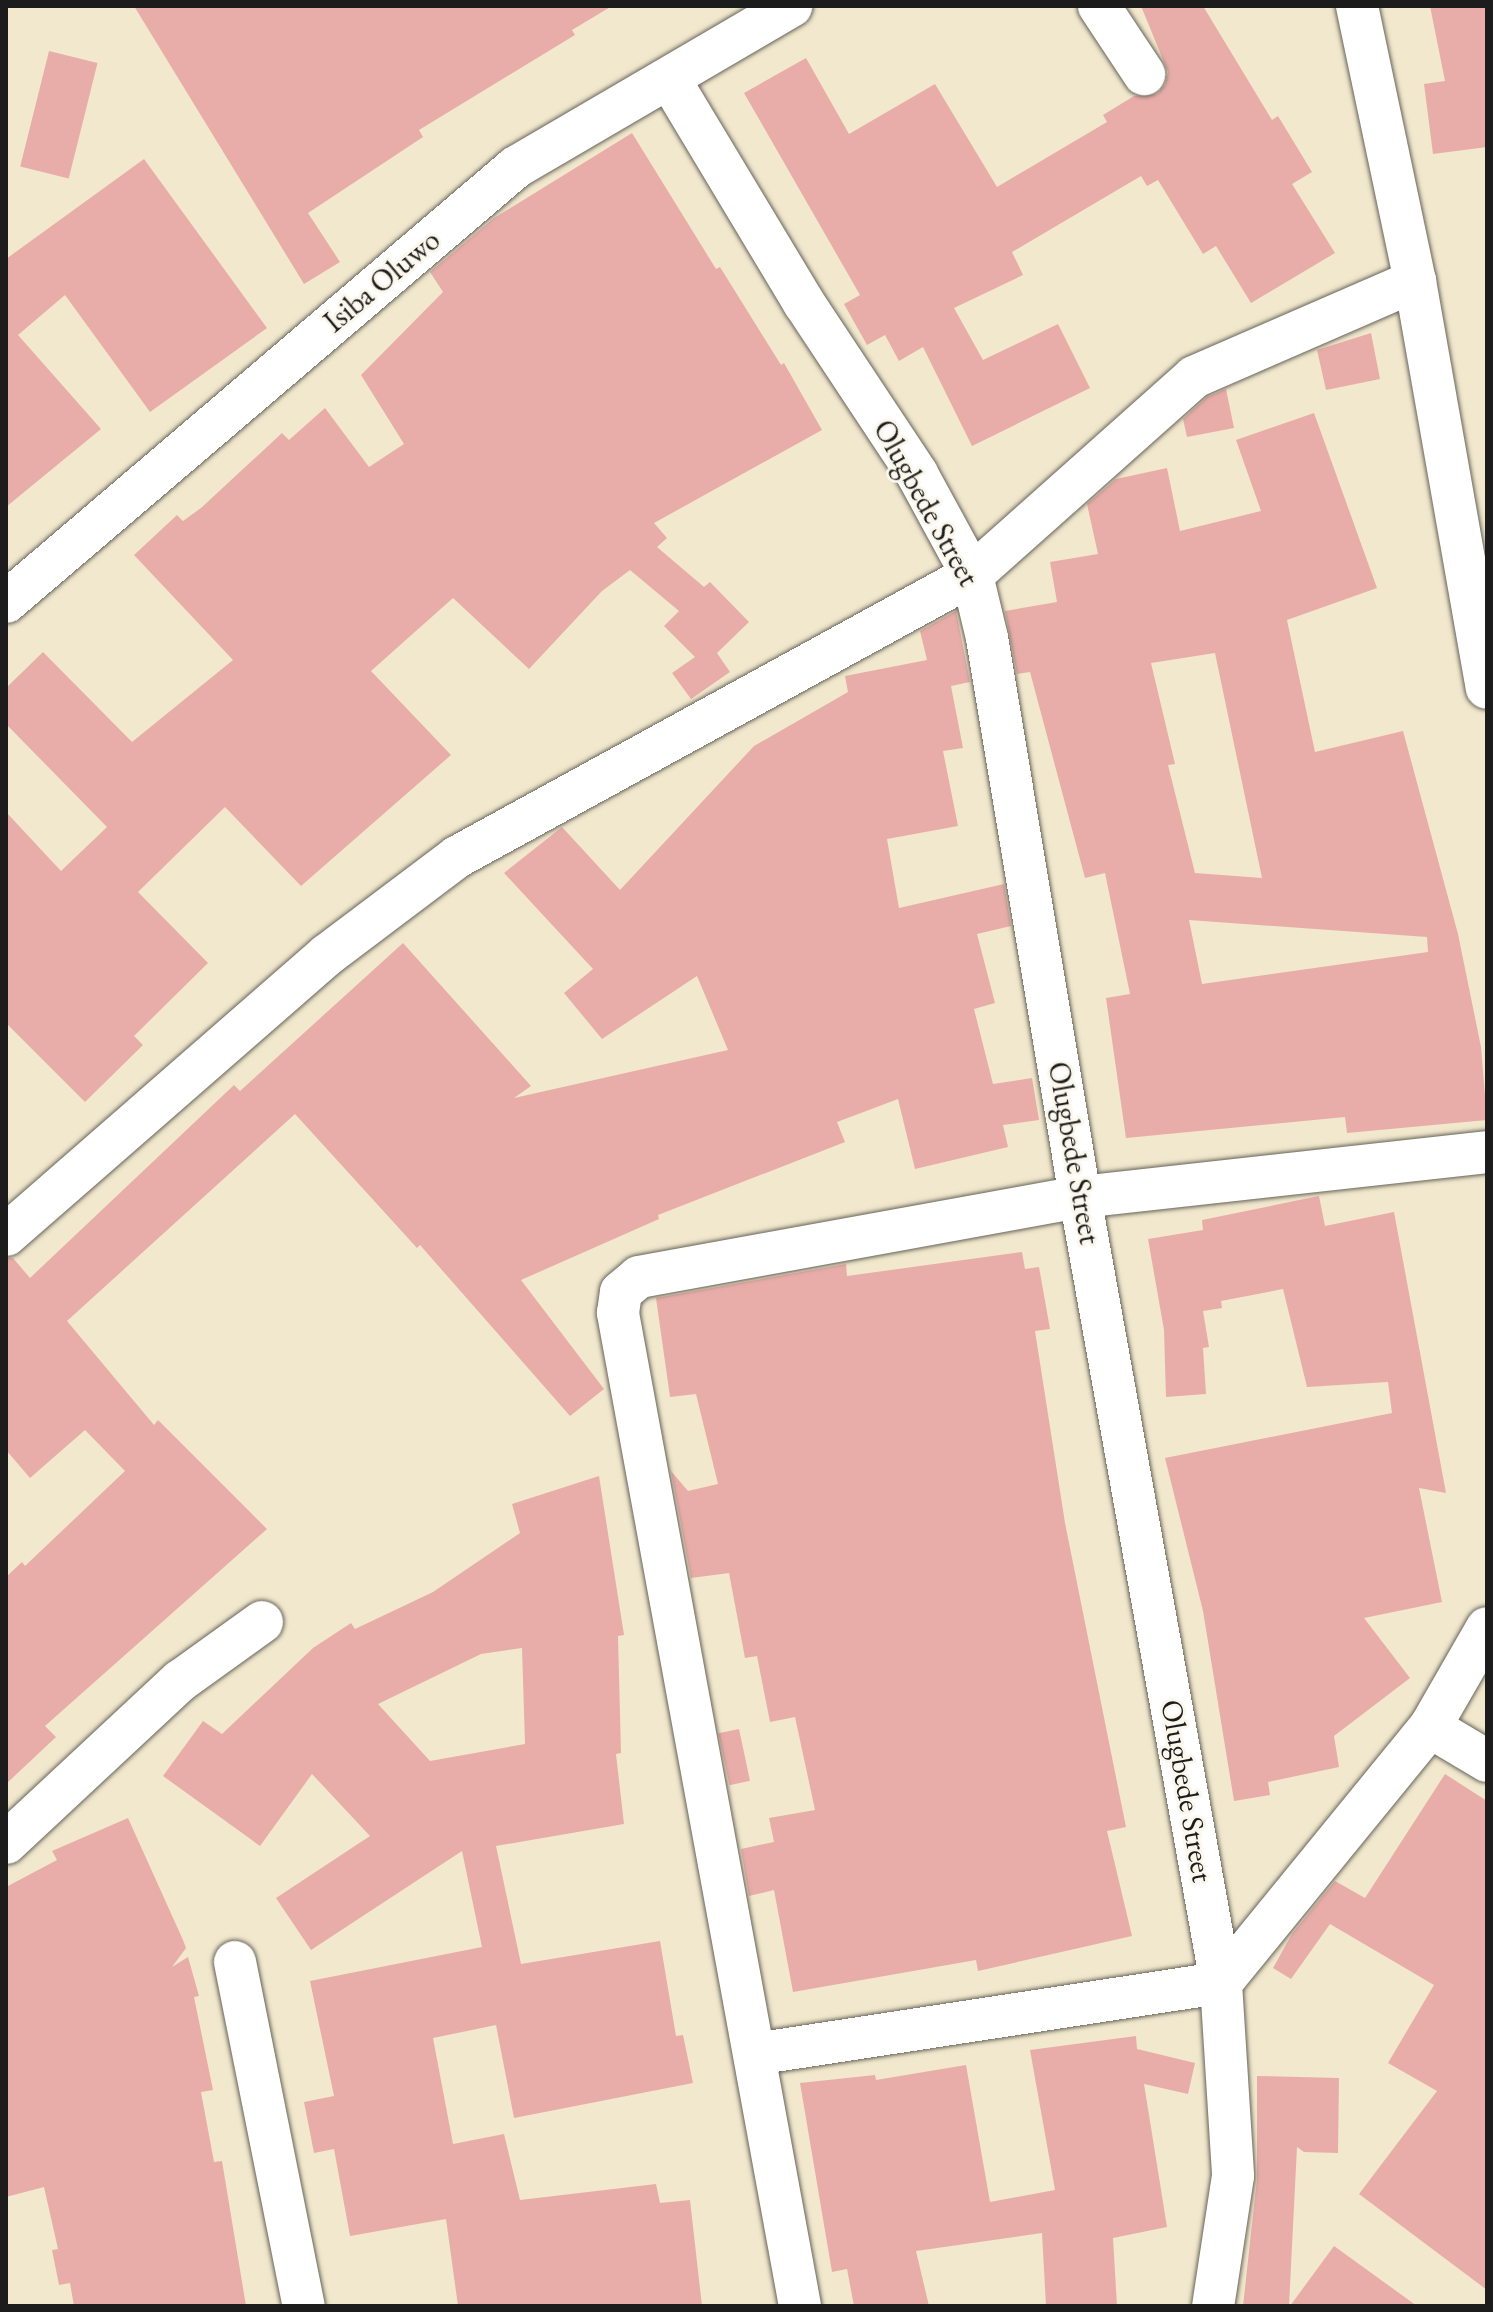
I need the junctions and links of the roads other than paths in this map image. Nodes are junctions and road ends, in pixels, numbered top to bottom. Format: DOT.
graph roads {
  1 [pos="791,6"];
  2 [pos="1099,6"];
  3 [pos="1357,6"];
  4 [pos="1144,74"];
  5 [pos="670,80"];
  6 [pos="1415,281"];
  7 [pos="972,575"];
  8 [pos="6,602"];
  9 [pos="1487,688"];
  10 [pos="1487,1152"];
  11 [pos="1080,1197"];
  12 [pos="6,1235"];
  13 [pos="262,1622"];
  14 [pos="1487,1628"];
  15 [pos="1430,1727"];
  16 [pos="1487,1761"];
  17 [pos="6,1843"];
  18 [pos="235,1962"];
  19 [pos="1221,1983"];
  20 [pos="755,2054"];
  21 [pos="304,2306"];
  22 [pos="800,2306"];
  23 [pos="1213,2306"];
  1 -- 5 [label="street, Isiba Oluwo"];
  2 -- 4 [label="street"];
  3 -- 6 [label="street"];
  5 -- 7 [label="street, Olugbede Street"];
  5 -- 8 [label="street, Isiba Oluwo"];
  6 -- 7 [label="street"];
  6 -- 9 [label="street"];
  7 -- 11 [label="street, Olugbede Street"];
  7 -- 12 [label="street"];
  10 -- 11 [label="street"];
  11 -- 19 [label="street, Olugbede Street"];
  11 -- 20 [label="street"];
  13 -- 17 [label="street"];
  14 -- 15 [label="street"];
  15 -- 16 [label="street"];
  15 -- 19 [label="street"];
  18 -- 21 [label="street"];
  19 -- 20 [label="street"];
  19 -- 23 [label="street, Olugbede Street"];
  20 -- 22 [label="street"];
}
